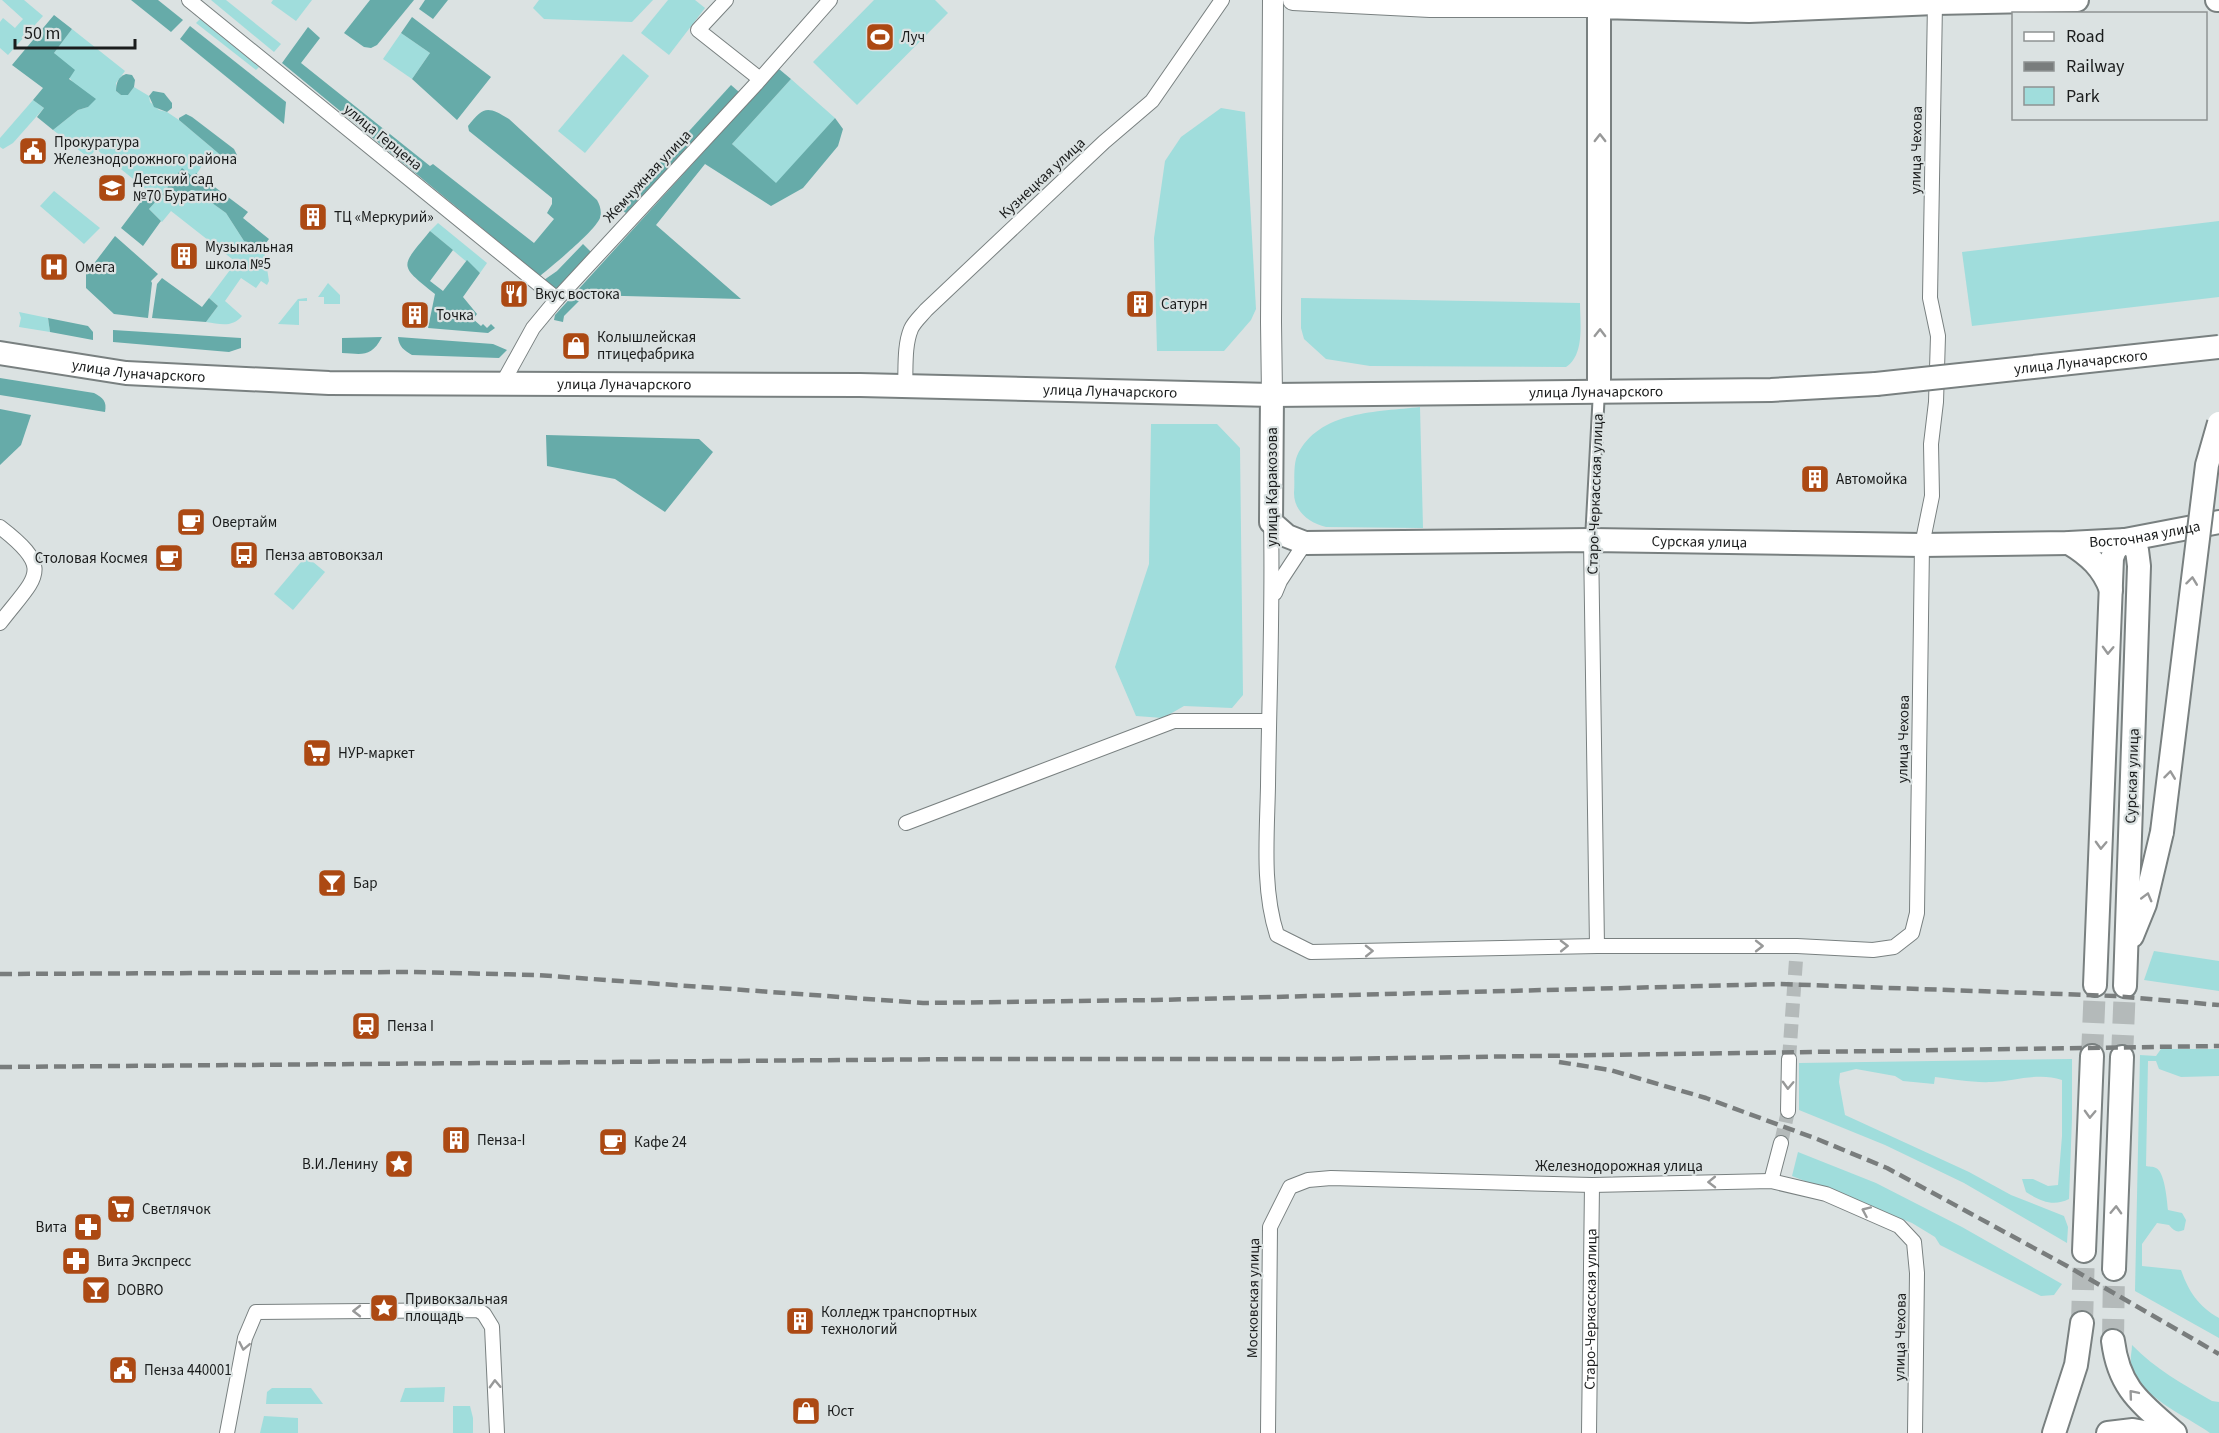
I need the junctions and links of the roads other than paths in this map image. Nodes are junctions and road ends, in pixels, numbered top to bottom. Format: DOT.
graph roads {
  1 [pos="189,0"];
  2 [pos="726,0"];
  3 [pos="830,0"];
  4 [pos="1222,0"];
  5 [pos="1273,0"];
  6 [pos="1293,0"];
  7 [pos="2077,0"];
  8 [pos="1935,3"];
  9 [pos="1599,7"];
  10 [pos="760,79"];
  11 [pos="557,299"];
  12 [pos="2219,348"];
  13 [pos="0,353"];
  14 [pos="502,384"];
  15 [pos="905,386"];
  16 [pos="1599,391"];
  17 [pos="1272,395"];
  18 [pos="2219,423"];
  19 [pos="1271,522"];
  20 [pos="2219,522"];
  21 [pos="0,527"];
  22 [pos="2161,532"];
  23 [pos="1591,540"];
  24 [pos="2125,540"];
  25 [pos="1305,543"];
  26 [pos="2069,543"];
  27 [pos="1922,545"];
  28 [pos="2139,566"];
  29 [pos="2111,591"];
  30 [pos="1273,601"];
  31 [pos="0,623"];
  32 [pos="1268,721"];
  33 [pos="906,823"];
  34 [pos="1597,946"];
  35 [pos="1797,946"];
  36 [pos="2126,951"];
  37 [pos="1796,960"];
  38 [pos="2095,985"];
  39 [pos="2125,986"];
  40 [pos="2092,1056"];
  41 [pos="2122,1057"];
  42 [pos="1789,1059"];
  43 [pos="1788,1111"];
  44 [pos="1781,1143"];
  45 [pos="1308,1180"];
  46 [pos="1771,1181"];
  47 [pos="1592,1185"];
  48 [pos="1914,1242"];
  49 [pos="2084,1251"];
  50 [pos="2114,1269"];
  51 [pos="2082,1323"];
  52 [pos="2113,1341"];
  53 [pos="226,1433"];
  54 [pos="497,1433"];
  55 [pos="1268,1433"];
  56 [pos="1589,1433"];
  57 [pos="1915,1433"];
  58 [pos="2054,1433"];
  59 [pos="2108,1433"];
  60 [pos="2149,1433"];
  61 [pos="2175,1433"];
  1 -- 11 [label="street, улица Герцена"];
  2 -- 10 [label="street"];
  3 -- 10 [label="street, Жемчужная улица"];
  4 -- 15 [label="street, Кузнецкая улица"];
  5 -- 17 [label="main road, улица Каракозова"];
  6 -- 9 [label="main road"];
  7 -- 8 [label="main road"];
  8 -- 9 [label="main road"];
  8 -- 27 [label="street, улица Чехова"];
  16 -- 9 [label="main road, Старо-Черкасская улица, one-way"];
  10 -- 11 [label="street, Жемчужная улица"];
  11 -- 14 [label="street, Жемчужная улица"];
  12 -- 16 [label="main road, улица Луначарского, bridge"];
  13 -- 14 [label="main road, улица Луначарского"];
  14 -- 15 [label="main road, улица Луначарского"];
  15 -- 17 [label="main road, улица Луначарского"];
  16 -- 17 [label="main road, улица Луначарского"];
  16 -- 23 [label="street, Старо-Черкасская улица"];
  17 -- 19 [label="main road, улица Каракозова"];
  36 -- 18 [label="main road, one-way, bridge"];
  19 -- 25 [label="main road, Сурская улица"];
  19 -- 30 [label="street, улица Каракозова"];
  20 -- 22 [label="main road, Восточная улица"];
  21 -- 31 [label="street"];
  22 -- 24 [label="main road, Восточная улица"];
  22 -- 28 [label="main road, Сурская улица"];
  23 -- 25 [label="main road, Сурская улица"];
  23 -- 27 [label="main road, Сурская улица"];
  23 -- 34 [label="street, Старо-Черкасская улица"];
  24 -- 26 [label="main road, Восточная улица"];
  24 -- 28 [label="main road, Сурская улица"];
  24 -- 29 [label="main road, Сурская улица"];
  25 -- 30 [label="street"];
  26 -- 27 [label="main road, Сурская улица"];
  26 -- 29 [label="main road"];
  27 -- 35 [label="street, улица Чехова"];
  28 -- 36 [label="main road, Сурская улица"];
  29 -- 38 [label="main road, Сурская улица, one-way"];
  30 -- 32 [label="street, улица Каракозова"];
  32 -- 33 [label="street"];
  32 -- 34 [label="street, улица Каракозова, one-way"];
  34 -- 35 [label="street, one-way"];
  35 -- 37 [label="street"];
  36 -- 39 [label="main road, Сурская улица"];
  40 -- 49 [label="main road, one-way"];
  50 -- 41 [label="main road, one-way"];
  42 -- 43 [label="street, one-way"];
  44 -- 46 [label="street"];
  45 -- 47 [label="street, Железнодорожная улица"];
  45 -- 55 [label="street, Московская улица"];
  46 -- 47 [label="street, Железнодорожная улица, one-way"];
  48 -- 46 [label="street, Железнодорожная улица, one-way"];
  47 -- 56 [label="street, Старо-Черкасская улица"];
  48 -- 57 [label="street, улица Чехова"];
  51 -- 58 [label="main road"];
  61 -- 52 [label="main road, one-way"];
  54 -- 53 [label="street, one-way"];
  59 -- 60 [label="main road"];
}
